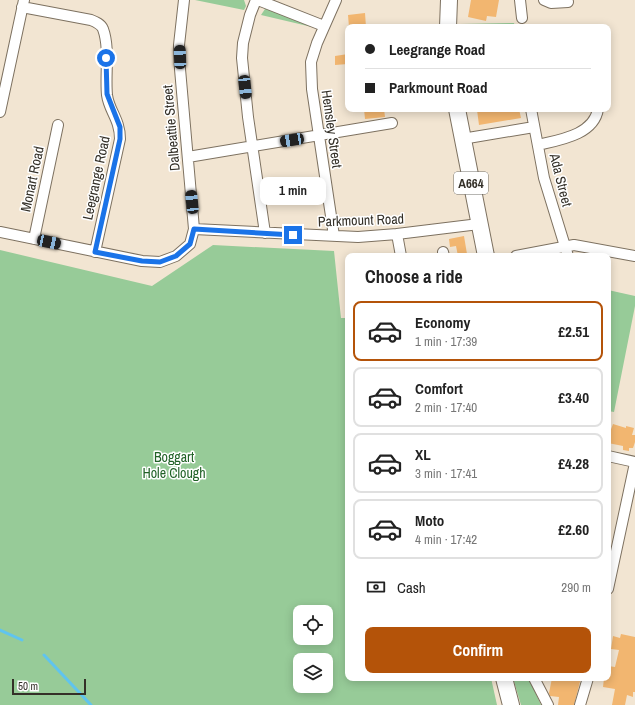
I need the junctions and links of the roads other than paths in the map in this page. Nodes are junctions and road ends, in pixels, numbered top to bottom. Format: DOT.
graph roads {
  1 [pos="184,0"];
  2 [pos="257,0"];
  3 [pos="336,0"];
  4 [pos="449,0"];
  5 [pos="520,0"];
  6 [pos="544,0"];
  7 [pos="568,2"];
  8 [pos="23,4"];
  9 [pos="522,18"];
  10 [pos="448,24"];
  11 [pos="324,26"];
  12 [pos="0,109"];
  13 [pos="457,112"];
  14 [pos="532,112"];
  15 [pos="596,112"];
  16 [pos="392,123"];
  17 [pos="58,125"];
  18 [pos="534,127"];
  19 [pos="319,136"];
  20 [pos="462,139"];
  21 [pos="538,145"];
  22 [pos="252,147"];
  23 [pos="188,158"];
  24 [pos="479,224"];
  25 [pos="194,229"];
  26 [pos="0,232"];
  27 [pos="265,233"];
  28 [pos="397,234"];
  29 [pos="334,236"];
  30 [pos="34,239"];
  31 [pos="564,246"];
  32 [pos="95,252"];
  33 [pos="400,253"];
  34 [pos="485,253"];
  35 [pos="530,253"];
  36 [pos="567,253"];
  37 [pos="635,256"];
  38 [pos="611,457"];
  39 [pos="635,462"];
  40 [pos="611,561"];
  41 [pos="505,681"];
  42 [pos="536,681"];
  43 [pos="587,681"];
  44 [pos="511,705"];
  45 [pos="548,705"];
  46 [pos="580,705"];
  1 -- 23 [label="street, Dalbeattie Street"];
  2 -- 11 [label="street"];
  2 -- 22 [label="street"];
  3 -- 11 [label="street, Hemsley Street"];
  4 -- 10 [label="main road"];
  5 -- 9 [label="street"];
  6 -- 7 [label="street"];
  8 -- 12 [label="street"];
  8 -- 32 [label="street, Leegrange Road"];
  11 -- 19 [label="street, Hemsley Street"];
  13 -- 20 [label="main road, A664"];
  14 -- 18 [label="street, Ada Street"];
  15 -- 21 [label="street"];
  16 -- 19 [label="street"];
  17 -- 30 [label="street, Monart Road"];
  18 -- 20 [label="street"];
  18 -- 21 [label="street, Ada Street"];
  19 -- 22 [label="street"];
  19 -- 29 [label="street, Hemsley Street"];
  20 -- 24 [label="main road, A664"];
  21 -- 31 [label="street, Ada Street"];
  22 -- 23 [label="street"];
  22 -- 27 [label="street"];
  23 -- 25 [label="street, Dalbeattie Street"];
  24 -- 28 [label="street, Parkmount Road"];
  24 -- 34 [label="main road, A664"];
  25 -- 27 [label="street, Parkmount Road"];
  25 -- 32 [label="street"];
  26 -- 30 [label="street"];
  27 -- 29 [label="street, Parkmount Road"];
  28 -- 29 [label="street, Parkmount Road"];
  28 -- 33 [label="street"];
  30 -- 32 [label="street"];
  31 -- 35 [label="street"];
  31 -- 36 [label="street, Ada Street"];
  31 -- 37 [label="street"];
  38 -- 39 [label="street"];
  39 -- 40 [label="street"];
  41 -- 44 [label="main road"];
  42 -- 45 [label="street"];
  43 -- 46 [label="street"];
}
